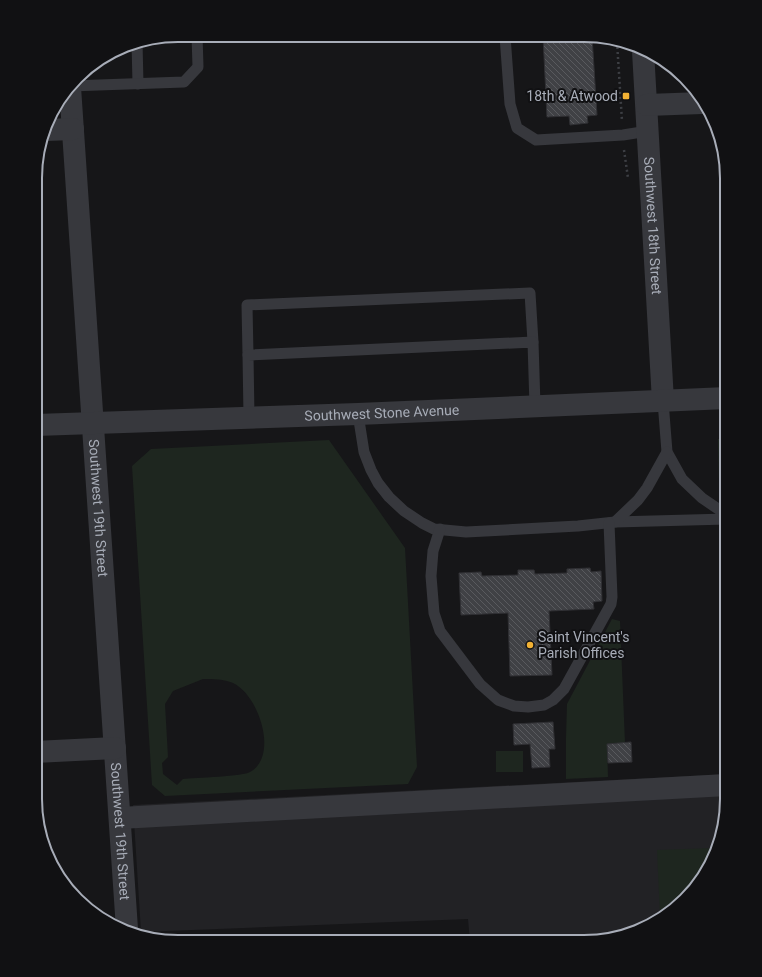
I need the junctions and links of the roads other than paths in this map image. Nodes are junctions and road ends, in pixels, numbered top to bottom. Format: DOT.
graph roads {
  1 [pos="197,42"];
  2 [pos="505,42"];
  3 [pos="137,49"];
  4 [pos="643,56"];
  5 [pos="138,84"];
  6 [pos="78,87"];
  7 [pos="71,94"];
  8 [pos="698,103"];
  9 [pos="647,105"];
  10 [pos="73,129"];
  11 [pos="51,130"];
  12 [pos="648,131"];
  13 [pos="533,342"];
  14 [pos="248,355"];
  15 [pos="720,398"];
  16 [pos="663,401"];
  17 [pos="535,406"];
  18 [pos="358,414"];
  19 [pos="249,418"];
  20 [pos="93,423"];
  21 [pos="42,425"];
  22 [pos="667,452"];
  23 [pos="720,510"];
  24 [pos="720,518"];
  25 [pos="612,523"];
  26 [pos="440,529"];
  27 [pos="115,748"];
  28 [pos="42,752"];
  29 [pos="720,785"];
  30 [pos="120,818"];
  31 [pos="127,925"];
  1 -- 5 [label="lane"];
  2 -- 12 [label="lane"];
  3 -- 5 [label="lane"];
  4 -- 9 [label="street, Southwest 18th Street"];
  5 -- 6 [label="lane"];
  7 -- 10 [label="street, Southwest 19th Street"];
  8 -- 9 [label="street"];
  9 -- 12 [label="street, Southwest 18th Street"];
  10 -- 11 [label="street"];
  10 -- 20 [label="street, Southwest 19th Street"];
  12 -- 16 [label="street, Southwest 18th Street"];
  13 -- 14 [label="lane"];
  13 -- 14 [label="lane"];
  13 -- 17 [label="lane"];
  14 -- 19 [label="lane"];
  15 -- 16 [label="street, Southwest Stone Avenue"];
  16 -- 17 [label="street, Southwest Stone Avenue"];
  16 -- 22 [label="lane"];
  17 -- 18 [label="street, Southwest Stone Avenue"];
  18 -- 19 [label="street, Southwest Stone Avenue"];
  18 -- 26 [label="lane"];
  19 -- 20 [label="street, Southwest Stone Avenue"];
  20 -- 21 [label="street, Southwest Stone Avenue"];
  20 -- 27 [label="street, Southwest 19th Street"];
  22 -- 23 [label="lane"];
  22 -- 25 [label="lane"];
  24 -- 25 [label="lane"];
  25 -- 26 [label="lane"];
  25 -- 26 [label="lane"];
  27 -- 28 [label="street"];
  27 -- 30 [label="street, Southwest 19th Street"];
  29 -- 30 [label="street"];
  30 -- 31 [label="street, Southwest 19th Street"];
}
